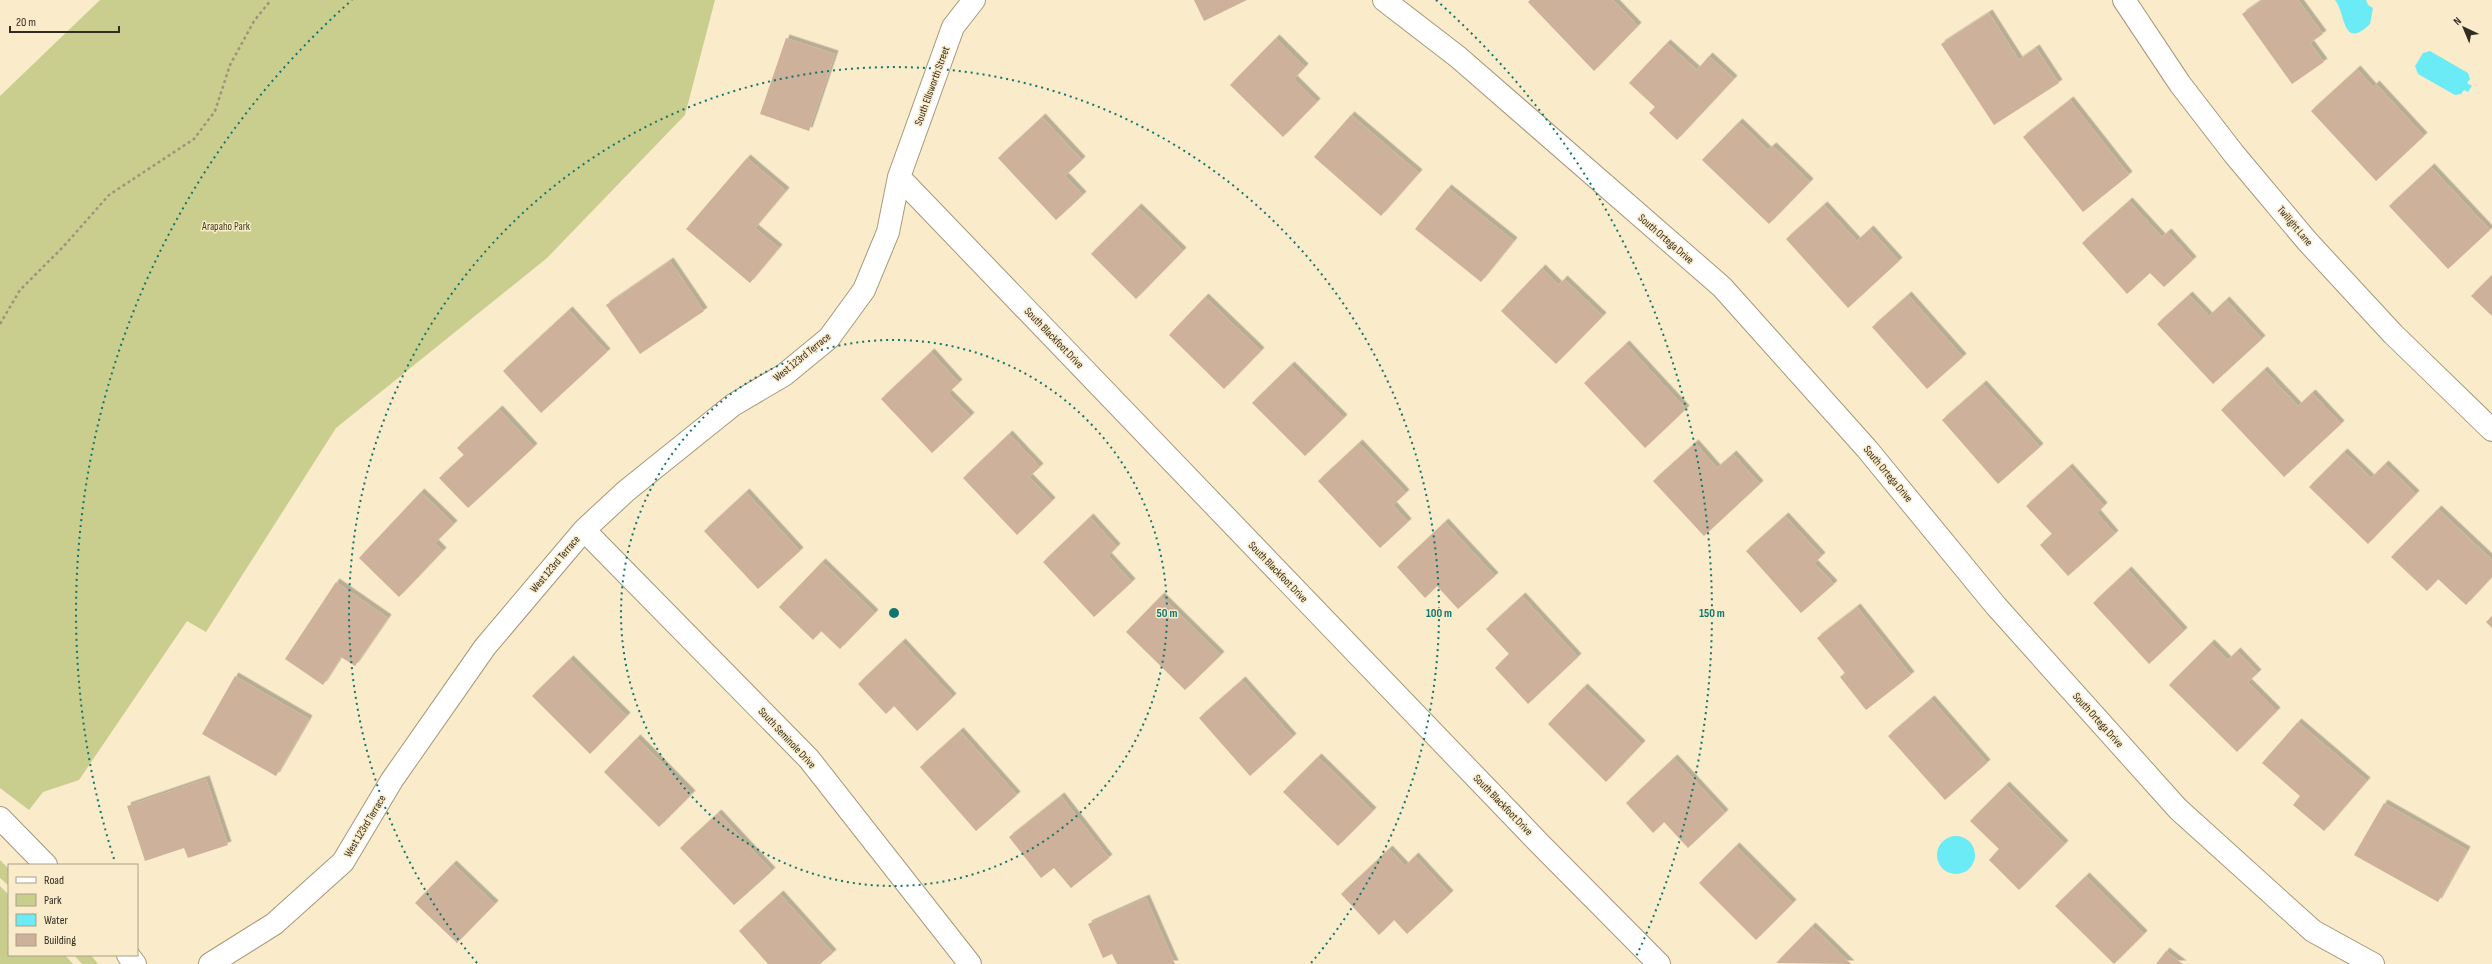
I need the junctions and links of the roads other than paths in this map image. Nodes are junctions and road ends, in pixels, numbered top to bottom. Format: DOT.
graph roads {
  1 [pos="974,0"];
  2 [pos="1384,0"];
  3 [pos="2124,0"];
  4 [pos="899,178"];
  5 [pos="2492,430"];
  6 [pos="584,530"];
  7 [pos="0,818"];
  8 [pos="45,864"];
  9 [pos="129,956"];
  10 [pos="135,964"];
  11 [pos="210,964"];
  12 [pos="970,964"];
  13 [pos="1659,964"];
  14 [pos="2373,964"];
  1 -- 4 [label="street, South Ellsworth Street"];
  2 -- 14 [label="street, South Ortega Drive"];
  3 -- 5 [label="street, Twilight Lane"];
  4 -- 6 [label="street, West 123rd Terrace"];
  4 -- 13 [label="street, South Blackfoot Drive"];
  6 -- 11 [label="street, West 123rd Terrace"];
  6 -- 12 [label="street, South Seminole Drive"];
  7 -- 8 [label="street"];
  9 -- 10 [label="street"];
}
